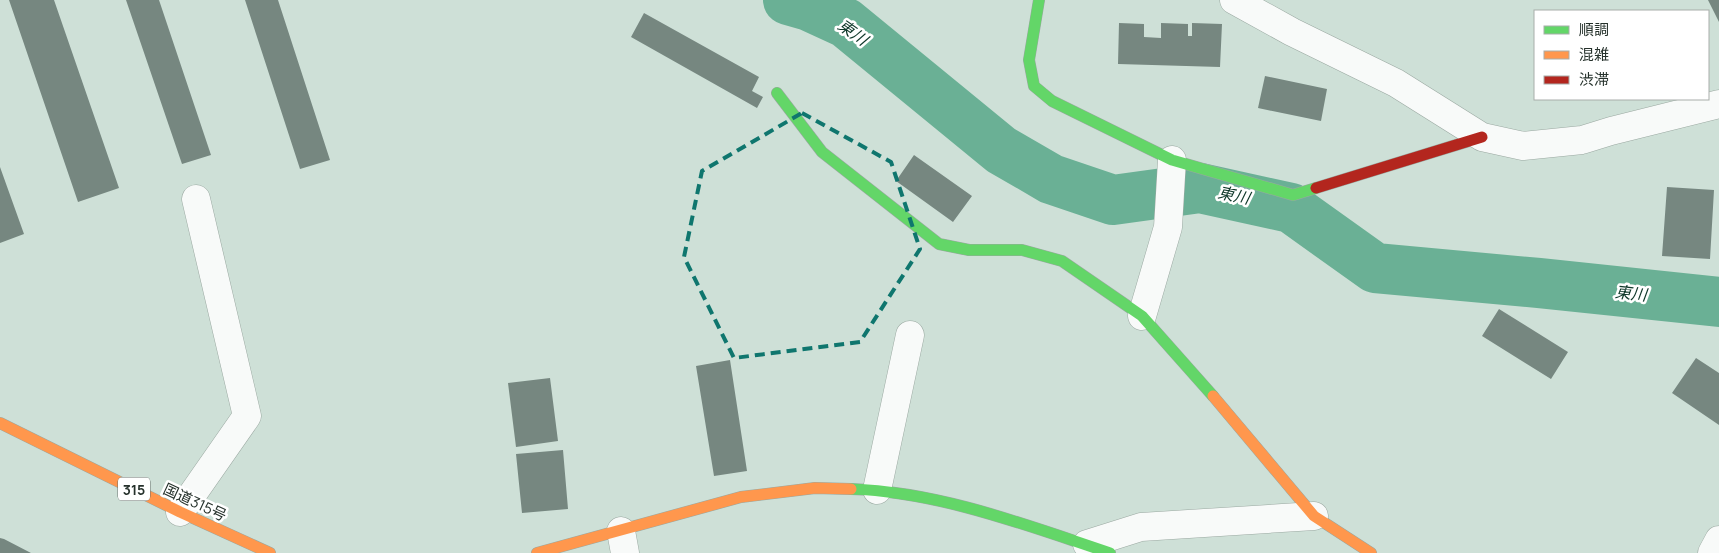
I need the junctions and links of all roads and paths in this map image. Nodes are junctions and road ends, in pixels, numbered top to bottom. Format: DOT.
graph roads {
  1 [pos="1039,0"];
  2 [pos="1234,0"];
  3 [pos="777,93"];
  4 [pos="1719,104"];
  5 [pos="1482,137"];
  6 [pos="1171,170"];
  7 [pos="196,199"];
  8 [pos="1142,316"];
  9 [pos="910,335"];
  10 [pos="0,423"];
  11 [pos="877,490"];
  12 [pos="180,512"];
  13 [pos="1314,516"];
  14 [pos="1719,540"];
  15 [pos="623,542"];
  16 [pos="1099,549"];
  17 [pos="270,553"];
  18 [pos="537,553"];
  19 [pos="1371,553"];
  20 [pos="1712,553"];
  1 -- 6 [label="main road"];
  2 -- 5 [label="street"];
  3 -- 8 [label="main road"];
  4 -- 5 [label="street"];
  5 -- 6 [label="main road"];
  6 -- 8 [label="street"];
  7 -- 12 [label="street"];
  8 -- 13 [label="main road"];
  9 -- 11 [label="street"];
  10 -- 12 [label="main road, 国道315号 / 315"];
  11 -- 15 [label="main road"];
  11 -- 16 [label="main road"];
  12 -- 17 [label="main road, 国道315号 / 315"];
  13 -- 16 [label="street"];
  13 -- 19 [label="main road"];
  14 -- 20 [label="street"];
  15 -- 18 [label="main road"];
}
